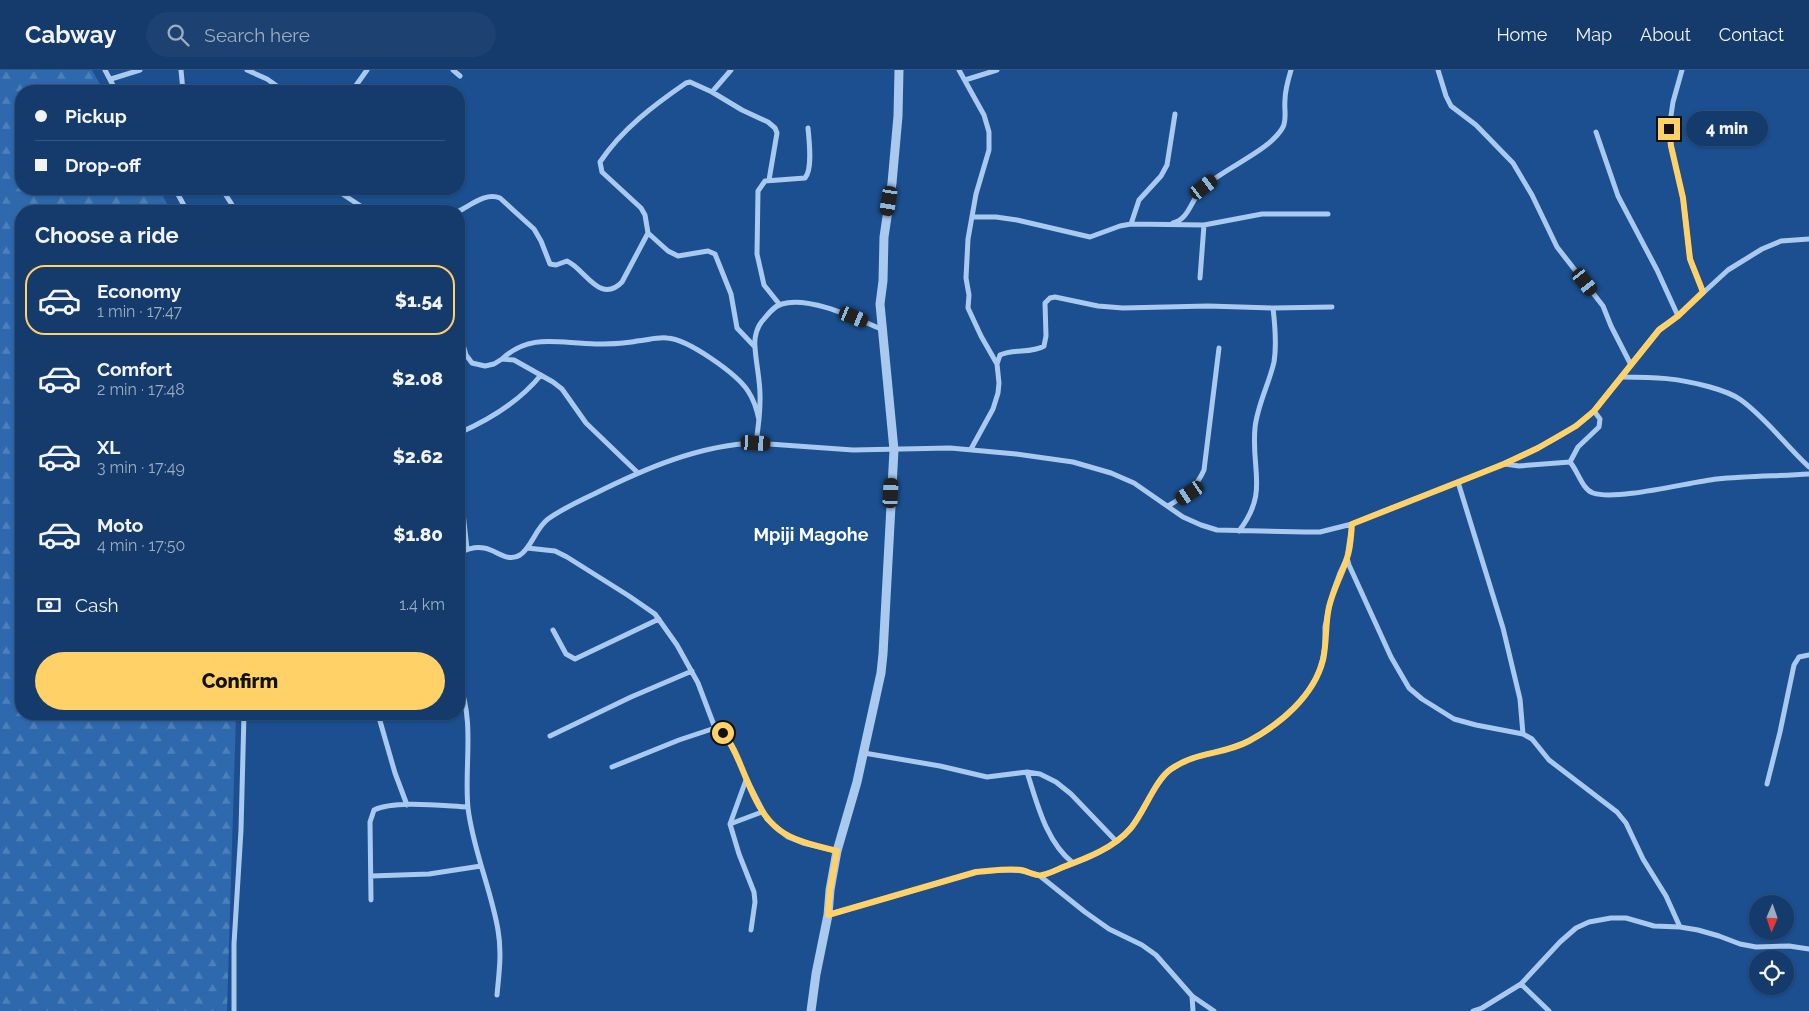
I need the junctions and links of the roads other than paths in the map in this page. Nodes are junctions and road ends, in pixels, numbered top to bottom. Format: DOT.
graph roads {
  1 [pos="105,70"];
  2 [pos="140,70"];
  3 [pos="181,70"];
  4 [pos="247,70"];
  5 [pos="367,70"];
  6 [pos="452,70"];
  7 [pos="732,70"];
  8 [pos="899,70"];
  9 [pos="959,70"];
  10 [pos="997,70"];
  11 [pos="1290,70"];
  12 [pos="1438,70"];
  13 [pos="1682,70"];
  14 [pos="460,76"];
  15 [pos="111,79"];
  16 [pos="965,80"];
  17 [pos="114,85"];
  18 [pos="182,85"];
  19 [pos="276,85"];
  20 [pos="356,85"];
  21 [pos="712,92"];
  22 [pos="1176,114"];
  23 [pos="808,128"];
  24 [pos="1596,132"];
  25 [pos="769,180"];
  26 [pos="343,195"];
  27 [pos="359,205"];
  28 [pos="465,209"];
  29 [pos="1328,214"];
  30 [pos="972,217"];
  31 [pos="1130,224"];
  32 [pos="1204,224"];
  33 [pos="1168,225"];
  34 [pos="648,233"];
  35 [pos="1809,239"];
  36 [pos="1200,278"];
  37 [pos="1703,292"];
  38 [pos="780,304"];
  39 [pos="1332,307"];
  40 [pos="1274,308"];
  41 [pos="1678,316"];
  42 [pos="881,328"];
  43 [pos="754,347"];
  44 [pos="1219,348"];
  45 [pos="465,352"];
  46 [pos="502,359"];
  47 [pos="997,364"];
  48 [pos="1631,365"];
  49 [pos="541,375"];
  50 [pos="1623,376"];
  51 [pos="1594,411"];
  52 [pos="759,420"];
  53 [pos="465,431"];
  54 [pos="756,443"];
  55 [pos="971,449"];
  56 [pos="894,450"];
  57 [pos="1570,462"];
  58 [pos="1504,464"];
  59 [pos="1809,467"];
  60 [pos="638,473"];
  61 [pos="1809,474"];
  62 [pos="1458,482"];
  63 [pos="1168,506"];
  64 [pos="1352,524"];
  65 [pos="465,531"];
  66 [pos="1239,531"];
  67 [pos="527,548"];
  68 [pos="467,549"];
  69 [pos="1347,558"];
  70 [pos="659,619"];
  71 [pos="554,630"];
  72 [pos="1809,655"];
  73 [pos="692,671"];
  74 [pos="465,709"];
  75 [pos="244,720"];
  76 [pos="380,720"];
  77 [pos="715,728"];
  78 [pos="1523,734"];
  79 [pos="550,736"];
  80 [pos="864,753"];
  81 [pos="612,767"];
  82 [pos="1027,772"];
  83 [pos="746,780"];
  84 [pos="1767,784"];
  85 [pos="407,805"];
  86 [pos="468,807"];
  87 [pos="762,812"];
  88 [pos="730,824"];
  89 [pos="1116,840"];
  90 [pos="837,851"];
  91 [pos="1073,863"];
  92 [pos="481,866"];
  93 [pos="371,876"];
  94 [pos="1040,876"];
  95 [pos="372,900"];
  96 [pos="828,915"];
  97 [pos="1680,927"];
  98 [pos="751,930"];
  99 [pos="1809,949"];
  100 [pos="1521,984"];
  101 [pos="497,995"];
  102 [pos="1192,996"];
  103 [pos="1483,1009"];
  104 [pos="234,1011"];
  105 [pos="812,1011"];
  106 [pos="1193,1011"];
  107 [pos="1214,1011"];
  108 [pos="1473,1011"];
  109 [pos="1549,1011"];
  1 -- 15 [label="street"];
  2 -- 15 [label="street"];
  3 -- 18 [label="street"];
  4 -- 19 [label="street"];
  5 -- 20 [label="street"];
  6 -- 14 [label="street"];
  7 -- 21 [label="street"];
  8 -- 42 [label="street"];
  9 -- 16 [label="street"];
  10 -- 16 [label="street"];
  11 -- 33 [label="street"];
  12 -- 48 [label="street"];
  13 -- 37 [label="street"];
  15 -- 17 [label="street"];
  16 -- 30 [label="street"];
  21 -- 25 [label="street"];
  21 -- 34 [label="street"];
  22 -- 31 [label="street"];
  23 -- 25 [label="street"];
  24 -- 41 [label="street"];
  25 -- 38 [label="street"];
  26 -- 27 [label="street"];
  28 -- 34 [label="street"];
  29 -- 32 [label="street"];
  30 -- 31 [label="street"];
  30 -- 47 [label="street"];
  31 -- 33 [label="street"];
  32 -- 33 [label="street"];
  32 -- 36 [label="street"];
  34 -- 43 [label="street"];
  35 -- 37 [label="street"];
  37 -- 41 [label="street"];
  38 -- 42 [label="street"];
  38 -- 43 [label="street"];
  39 -- 40 [label="street"];
  40 -- 47 [label="street"];
  40 -- 66 [label="street"];
  41 -- 48 [label="street"];
  42 -- 56 [label="street"];
  43 -- 52 [label="street"];
  44 -- 63 [label="street"];
  45 -- 46 [label="street"];
  46 -- 49 [label="street"];
  46 -- 52 [label="street"];
  47 -- 55 [label="street"];
  48 -- 50 [label="street"];
  49 -- 53 [label="street"];
  49 -- 60 [label="street"];
  50 -- 51 [label="street"];
  50 -- 59 [label="street"];
  51 -- 57 [label="street"];
  51 -- 58 [label="street"];
  52 -- 54 [label="street"];
  54 -- 56 [label="street"];
  54 -- 60 [label="street"];
  55 -- 56 [label="street"];
  55 -- 63 [label="street"];
  56 -- 80 [label="street"];
  57 -- 58 [label="street"];
  57 -- 61 [label="street"];
  58 -- 62 [label="street"];
  60 -- 67 [label="street"];
  62 -- 64 [label="street"];
  62 -- 78 [label="street"];
  63 -- 66 [label="street"];
  64 -- 66 [label="street"];
  64 -- 69 [label="street"];
  65 -- 68 [label="street"];
  67 -- 68 [label="street"];
  67 -- 70 [label="street"];
  69 -- 78 [label="street"];
  69 -- 89 [label="street"];
  70 -- 71 [label="street"];
  70 -- 73 [label="street"];
  72 -- 84 [label="street"];
  73 -- 77 [label="street"];
  73 -- 79 [label="street"];
  74 -- 86 [label="street"];
  75 -- 104 [label="street"];
  76 -- 85 [label="street"];
  77 -- 81 [label="street"];
  77 -- 83 [label="street"];
  78 -- 97 [label="street"];
  80 -- 82 [label="street"];
  80 -- 90 [label="street"];
  82 -- 89 [label="street"];
  82 -- 91 [label="street"];
  83 -- 87 [label="street"];
  83 -- 88 [label="street"];
  85 -- 86 [label="street"];
  85 -- 93 [label="street"];
  86 -- 92 [label="street"];
  87 -- 88 [label="street"];
  87 -- 90 [label="street"];
  88 -- 98 [label="street"];
  89 -- 91 [label="street"];
  90 -- 96 [label="street"];
  91 -- 94 [label="street"];
  92 -- 93 [label="street"];
  92 -- 101 [label="street"];
  93 -- 95 [label="street"];
  94 -- 96 [label="street"];
  94 -- 102 [label="street"];
  96 -- 105 [label="street"];
  97 -- 99 [label="street"];
  97 -- 100 [label="street"];
  100 -- 103 [label="street"];
  100 -- 109 [label="street"];
  102 -- 106 [label="street"];
  102 -- 107 [label="street"];
  103 -- 108 [label="street"];
}
